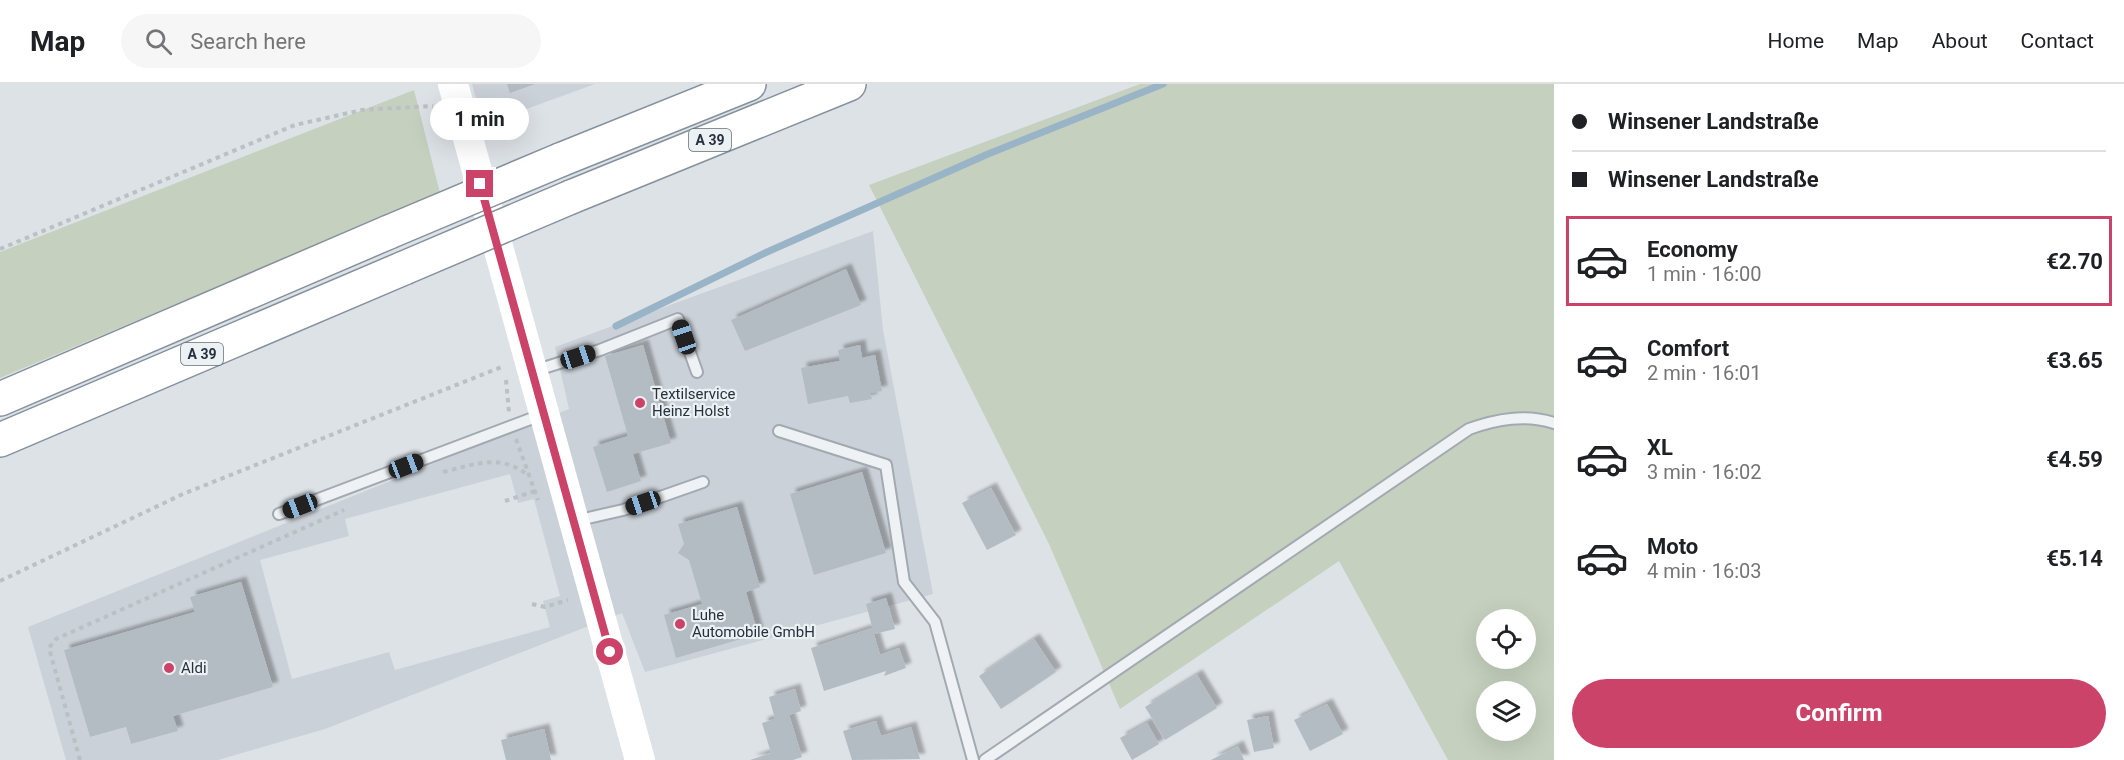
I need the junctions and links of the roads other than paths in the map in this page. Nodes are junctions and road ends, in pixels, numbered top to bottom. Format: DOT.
graph roads {
  1 [pos="749,84"];
  2 [pos="849,84"];
  3 [pos="455,91"];
  4 [pos="530,364"];
  5 [pos="697,372"];
  6 [pos="0,399"];
  7 [pos="544,414"];
  8 [pos="1554,423"];
  9 [pos="779,431"];
  10 [pos="0,440"];
  11 [pos="703,483"];
  12 [pos="279,514"];
  13 [pos="574,522"];
  14 [pos="640,760"];
  15 [pos="972,760"];
  16 [pos="985,760"];
  1 -- 6 [label="highway, A 39, bridge"];
  2 -- 10 [label="highway, A 39, bridge"];
  3 -- 4 [label="main road"];
  4 -- 5 [label="lane"];
  4 -- 7 [label="main road"];
  7 -- 12 [label="lane"];
  7 -- 13 [label="main road"];
  8 -- 16 [label="lane"];
  9 -- 15 [label="lane"];
  11 -- 13 [label="lane"];
  13 -- 14 [label="main road"];
}
